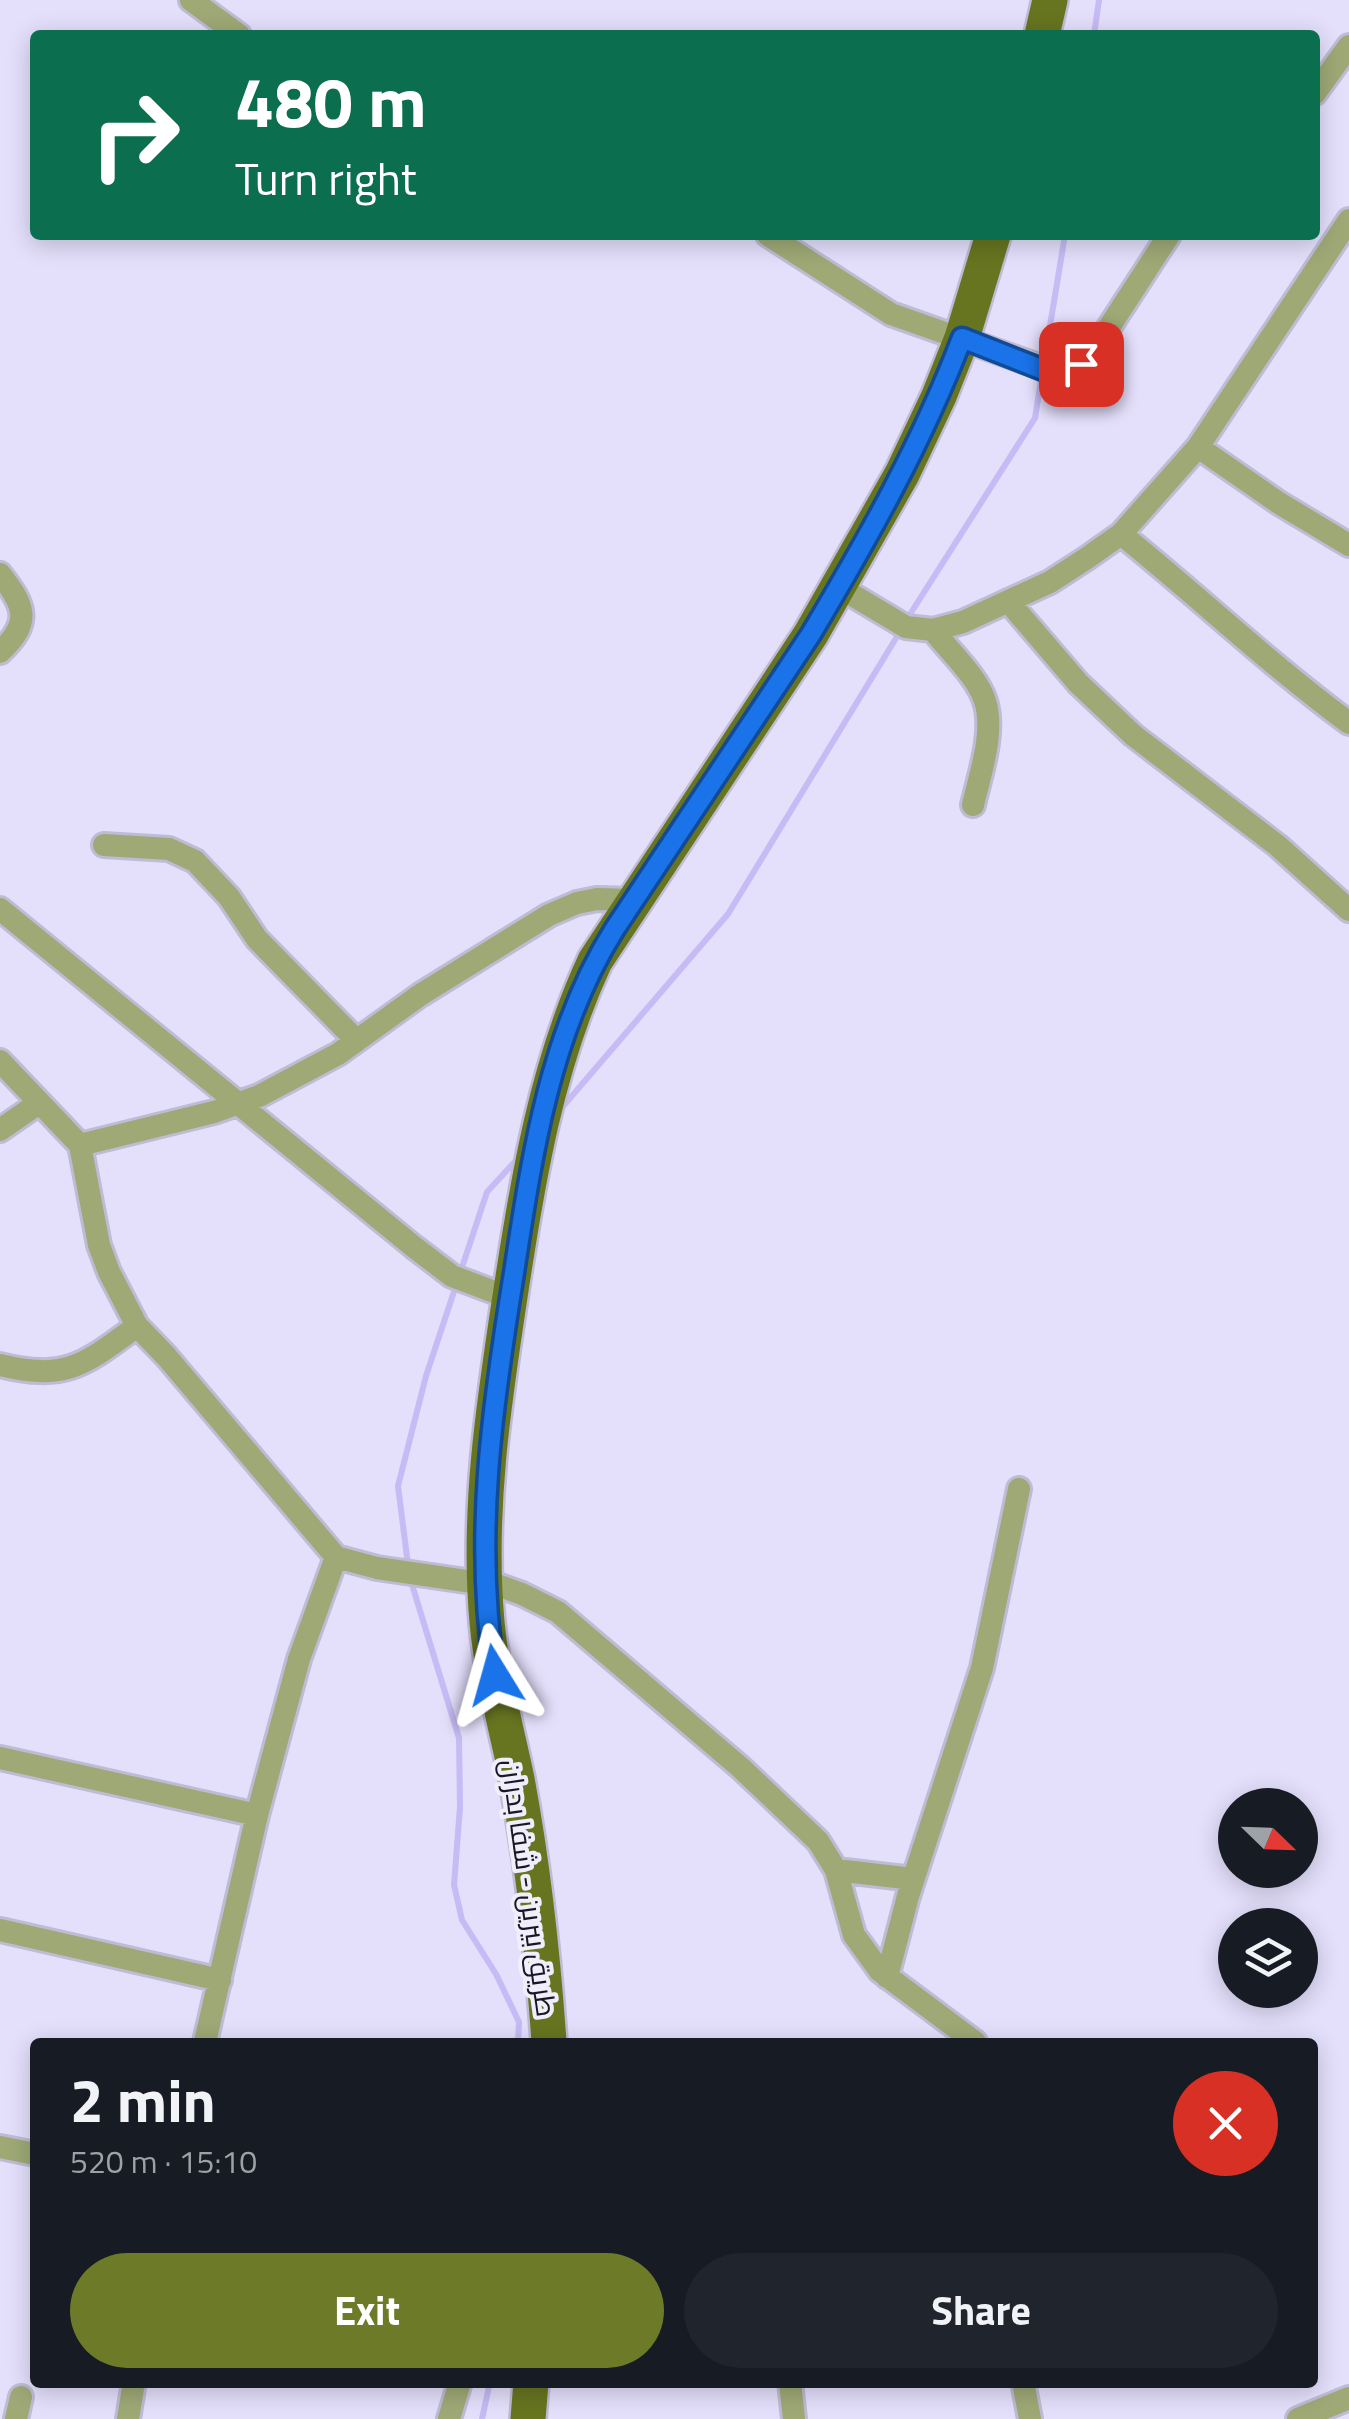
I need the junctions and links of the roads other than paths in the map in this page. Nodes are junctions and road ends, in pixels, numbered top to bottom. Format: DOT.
graph roads {
  1 [pos="191,0"];
  2 [pos="1050,0"];
  3 [pos="232,30"];
  4 [pos="1043,30"];
  5 [pos="1349,46"];
  6 [pos="1320,86"];
  7 [pos="1349,220"];
  8 [pos="776,240"];
  9 [pos="991,240"];
  10 [pos="1166,240"];
  11 [pos="962,338"];
  12 [pos="1198,447"];
  13 [pos="1121,534"];
  14 [pos="1349,544"];
  15 [pos="0,574"];
  16 [pos="839,586"];
  17 [pos="1008,601"];
  18 [pos="933,630"];
  19 [pos="0,652"];
  20 [pos="1349,724"];
  21 [pos="973,805"];
  22 [pos="104,845"];
  23 [pos="634,900"];
  24 [pos="0,910"];
  25 [pos="1349,910"];
  26 [pos="355,1040"];
  27 [pos="0,1061"];
  28 [pos="38,1103"];
  29 [pos="240,1103"];
  30 [pos="0,1130"];
  31 [pos="80,1145"];
  32 [pos="510,1298"];
  33 [pos="136,1326"];
  34 [pos="0,1365"];
  35 [pos="1019,1489"];
  36 [pos="336,1557"];
  37 [pos="485,1585"];
  38 [pos="0,1758"];
  39 [pos="257,1815"];
  40 [pos="836,1870"];
  41 [pos="914,1879"];
  42 [pos="0,1930"];
  43 [pos="888,1977"];
  44 [pos="220,1980"];
  45 [pos="206,2038"];
  46 [pos="549,2038"];
  47 [pos="970,2038"];
  48 [pos="0,2147"];
  49 [pos="30,2153"];
  50 [pos="133,2388"];
  51 [pos="458,2388"];
  52 [pos="531,2388"];
  53 [pos="791,2388"];
  54 [pos="1024,2388"];
  55 [pos="1349,2398"];
  56 [pos="128,2419"];
  57 [pos="450,2419"];
  58 [pos="528,2419"];
  59 [pos="794,2419"];
  60 [pos="1030,2419"];
  61 [pos="1298,2419"];
  1 -- 3 [label="street"];
  2 -- 4 [label="main road"];
  5 -- 6 [label="street"];
  7 -- 12 [label="street"];
  8 -- 11 [label="street"];
  9 -- 11 [label="main road, طريق بيرين - شفا بدران"];
  10 -- 11 [label="street"];
  11 -- 16 [label="main road, طريق بيرين - شفا بدران"];
  12 -- 13 [label="street"];
  12 -- 14 [label="street"];
  13 -- 17 [label="street"];
  13 -- 20 [label="street"];
  15 -- 19 [label="street"];
  16 -- 18 [label="street"];
  16 -- 23 [label="main road, طريق بيرين - شفا بدران"];
  17 -- 18 [label="street"];
  17 -- 25 [label="street"];
  18 -- 21 [label="street"];
  22 -- 26 [label="street"];
  23 -- 26 [label="street"];
  23 -- 32 [label="main road, طريق بيرين - شفا بدران"];
  24 -- 29 [label="street"];
  26 -- 29 [label="street"];
  27 -- 28 [label="street"];
  28 -- 30 [label="street"];
  28 -- 31 [label="street"];
  29 -- 31 [label="street"];
  29 -- 32 [label="street"];
  31 -- 33 [label="street"];
  32 -- 37 [label="main road, طريق بيرين - شفا بدران"];
  33 -- 34 [label="street"];
  33 -- 36 [label="street"];
  35 -- 41 [label="street"];
  36 -- 37 [label="street"];
  36 -- 39 [label="street"];
  37 -- 40 [label="street"];
  37 -- 46 [label="main road, طريق بيرين - شفا بدران"];
  38 -- 39 [label="street"];
  39 -- 44 [label="street"];
  40 -- 41 [label="street"];
  40 -- 43 [label="street"];
  41 -- 43 [label="street"];
  42 -- 44 [label="street"];
  43 -- 47 [label="street"];
  44 -- 45 [label="street"];
  48 -- 49 [label="street"];
  50 -- 56 [label="street"];
  51 -- 57 [label="street"];
  52 -- 58 [label="main road"];
  53 -- 59 [label="street"];
  54 -- 60 [label="street"];
  55 -- 61 [label="street"];
}
